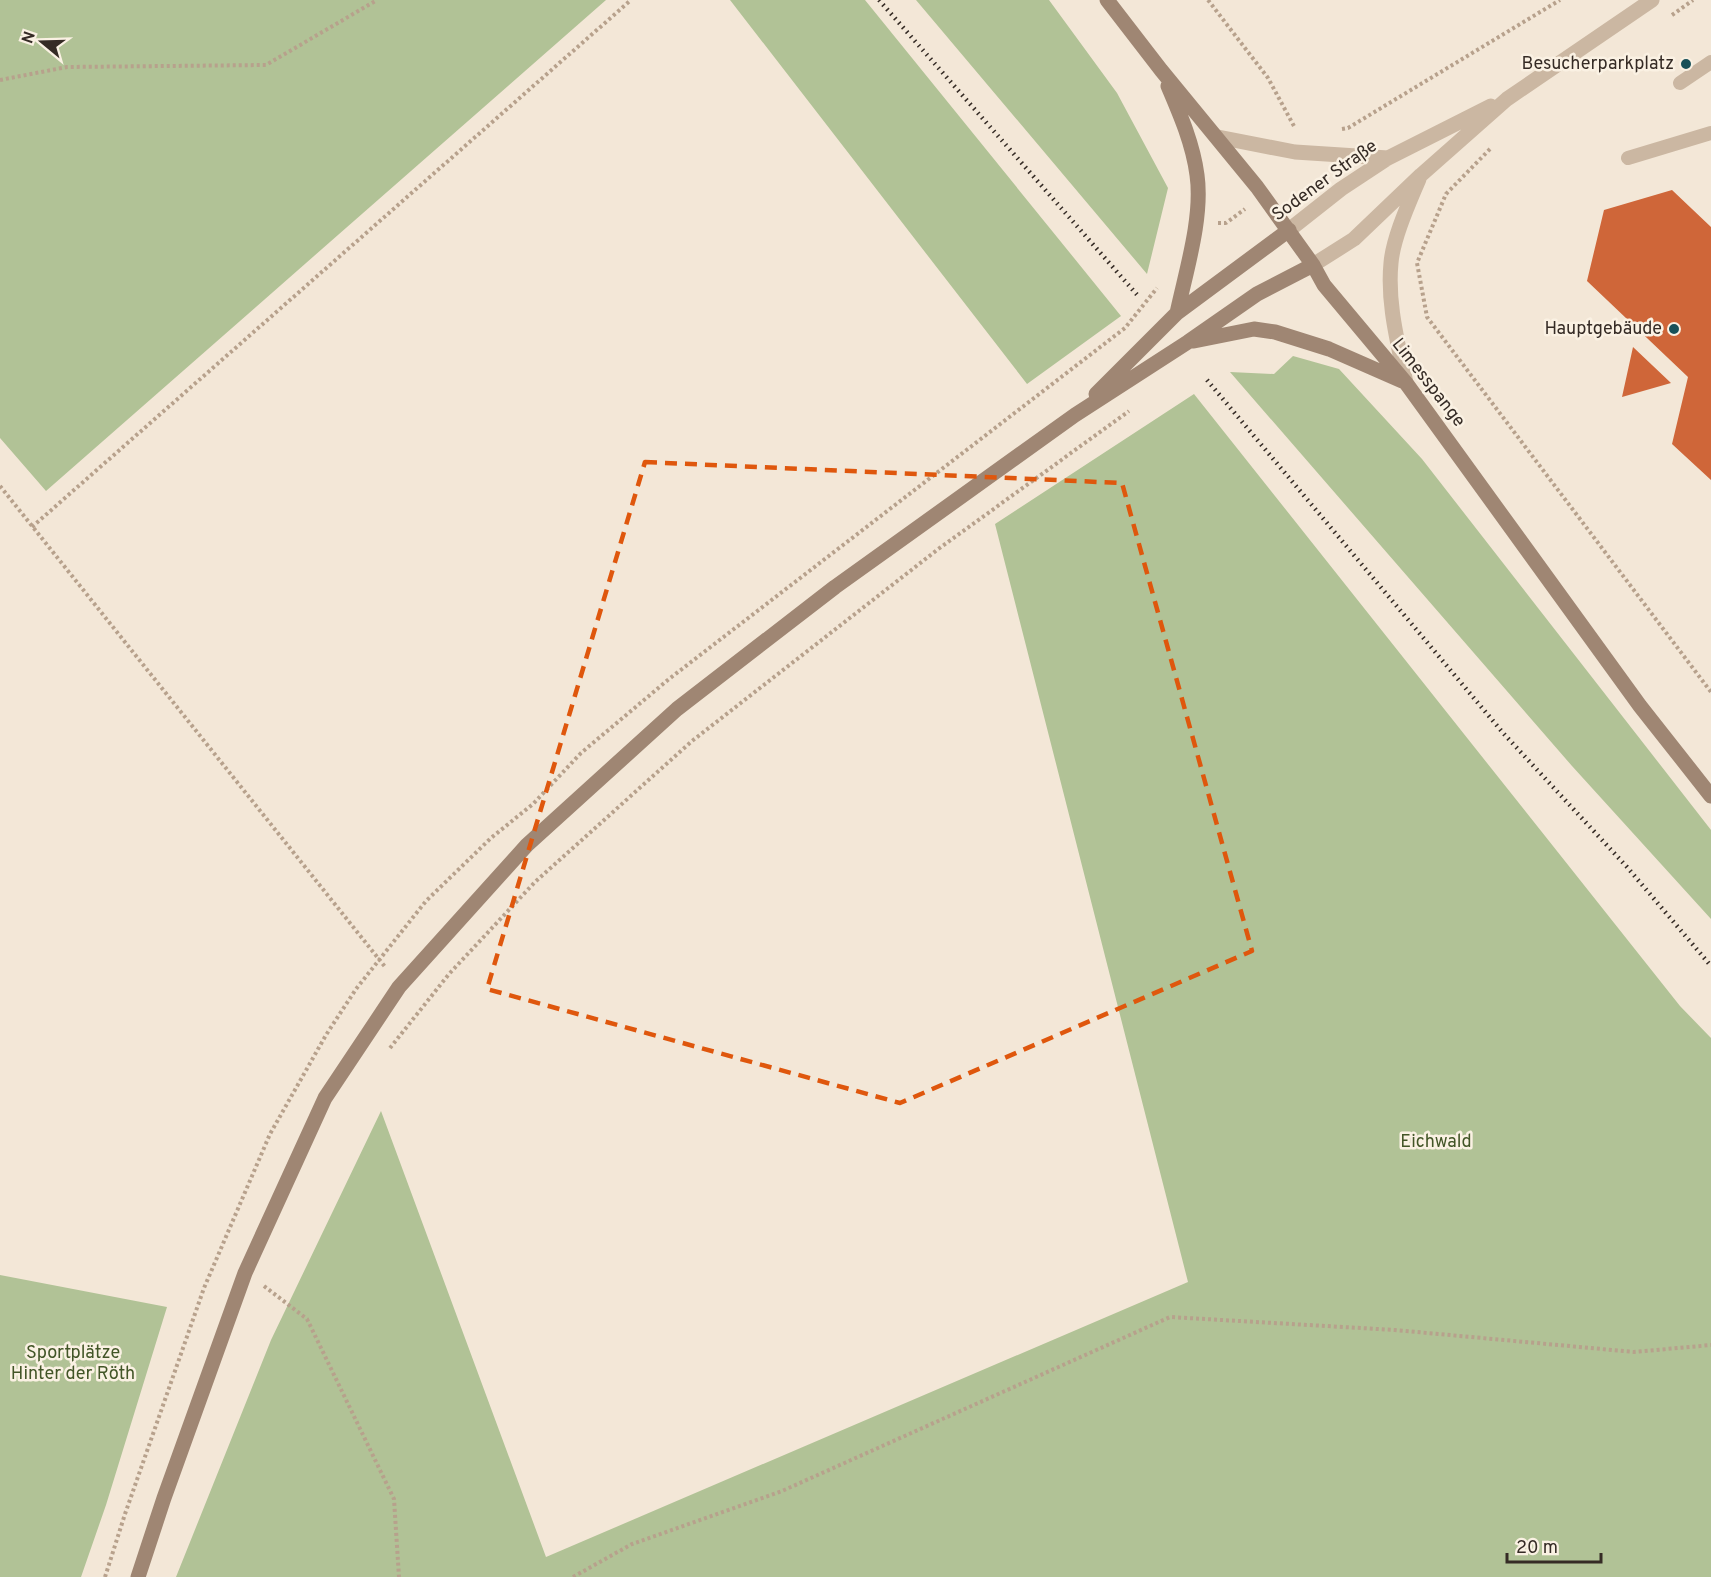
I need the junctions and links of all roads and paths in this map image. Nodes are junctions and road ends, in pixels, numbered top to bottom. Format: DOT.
graph roads {
  1 [pos="377,0"];
  2 [pos="631,0"];
  3 [pos="1107,0"];
  4 [pos="1208,0"];
  5 [pos="1560,0"];
  6 [pos="1652,0"];
  7 [pos="1694,0"];
  8 [pos="1664,20"];
  9 [pos="1711,62"];
  10 [pos="1161,70"];
  11 [pos="0,80"];
  12 [pos="1680,83"];
  13 [pos="1507,99"];
  14 [pos="1294,127"];
  15 [pos="1339,129"];
  16 [pos="1303,130"];
  17 [pos="1711,133"];
  18 [pos="1218,137"];
  19 [pos="1492,146"];
  20 [pos="1295,152"];
  21 [pos="1388,158"];
  22 [pos="1628,158"];
  23 [pos="1420,175"];
  24 [pos="1263,195"];
  25 [pos="1196,224"];
  26 [pos="1289,230"];
  27 [pos="1313,265"];
  28 [pos="1161,282"];
  29 [pos="1177,313"];
  30 [pos="1188,342"];
  31 [pos="1406,383"];
  32 [pos="1136,406"];
  33 [pos="1075,415"];
  34 [pos="0,486"];
  35 [pos="32,527"];
  36 [pos="1711,692"];
  37 [pos="1711,796"];
  38 [pos="379,959"];
  39 [pos="399,987"];
  40 [pos="386,1052"];
  41 [pos="259,1295"];
  42 [pos="1711,1346"];
  43 [pos="105,1577"];
  44 [pos="138,1577"];
  45 [pos="399,1577"];
  46 [pos="573,1577"];
  1 -- 11 [label="path"];
  2 -- 35 [label="path"];
  3 -- 10 [label="main road, Limesspange"];
  4 -- 14 [label="path"];
  5 -- 15 [label="path"];
  6 -- 13 [label="street, Sodener Straße"];
  7 -- 8 [label="path"];
  9 -- 12 [label="lane"];
  10 -- 18 [label="main road, Limesspange"];
  10 -- 25 [label="main road"];
  13 -- 21 [label="street, Sodener Straße"];
  13 -- 23 [label="street, Sodener Straße"];
  14 -- 16 [label="path"];
  14 -- 20 [label="path"];
  17 -- 22 [label="lane"];
  18 -- 20 [label="street"];
  18 -- 24 [label="main road, Limesspange"];
  19 -- 36 [label="path"];
  20 -- 21 [label="street"];
  21 -- 26 [label="street, Sodener Straße"];
  23 -- 27 [label="street, Sodener Straße"];
  23 -- 31 [label="street"];
  24 -- 25 [label="path"];
  24 -- 26 [label="main road, Limesspange"];
  25 -- 29 [label="main road"];
  26 -- 27 [label="main road, Limesspange"];
  26 -- 29 [label="main road, Sodener Straße"];
  27 -- 30 [label="main road"];
  27 -- 31 [label="main road, Limesspange"];
  28 -- 38 [label="path"];
  29 -- 33 [label="main road, Sodener Straße"];
  30 -- 31 [label="main road"];
  30 -- 33 [label="main road"];
  31 -- 37 [label="main road, Limesspange"];
  32 -- 40 [label="path"];
  33 -- 39 [label="main road"];
  34 -- 35 [label="path"];
  35 -- 38 [label="path"];
  38 -- 39 [label="path"];
  38 -- 43 [label="path"];
  39 -- 44 [label="main road"];
  41 -- 45 [label="path"];
  42 -- 46 [label="path"];
}
